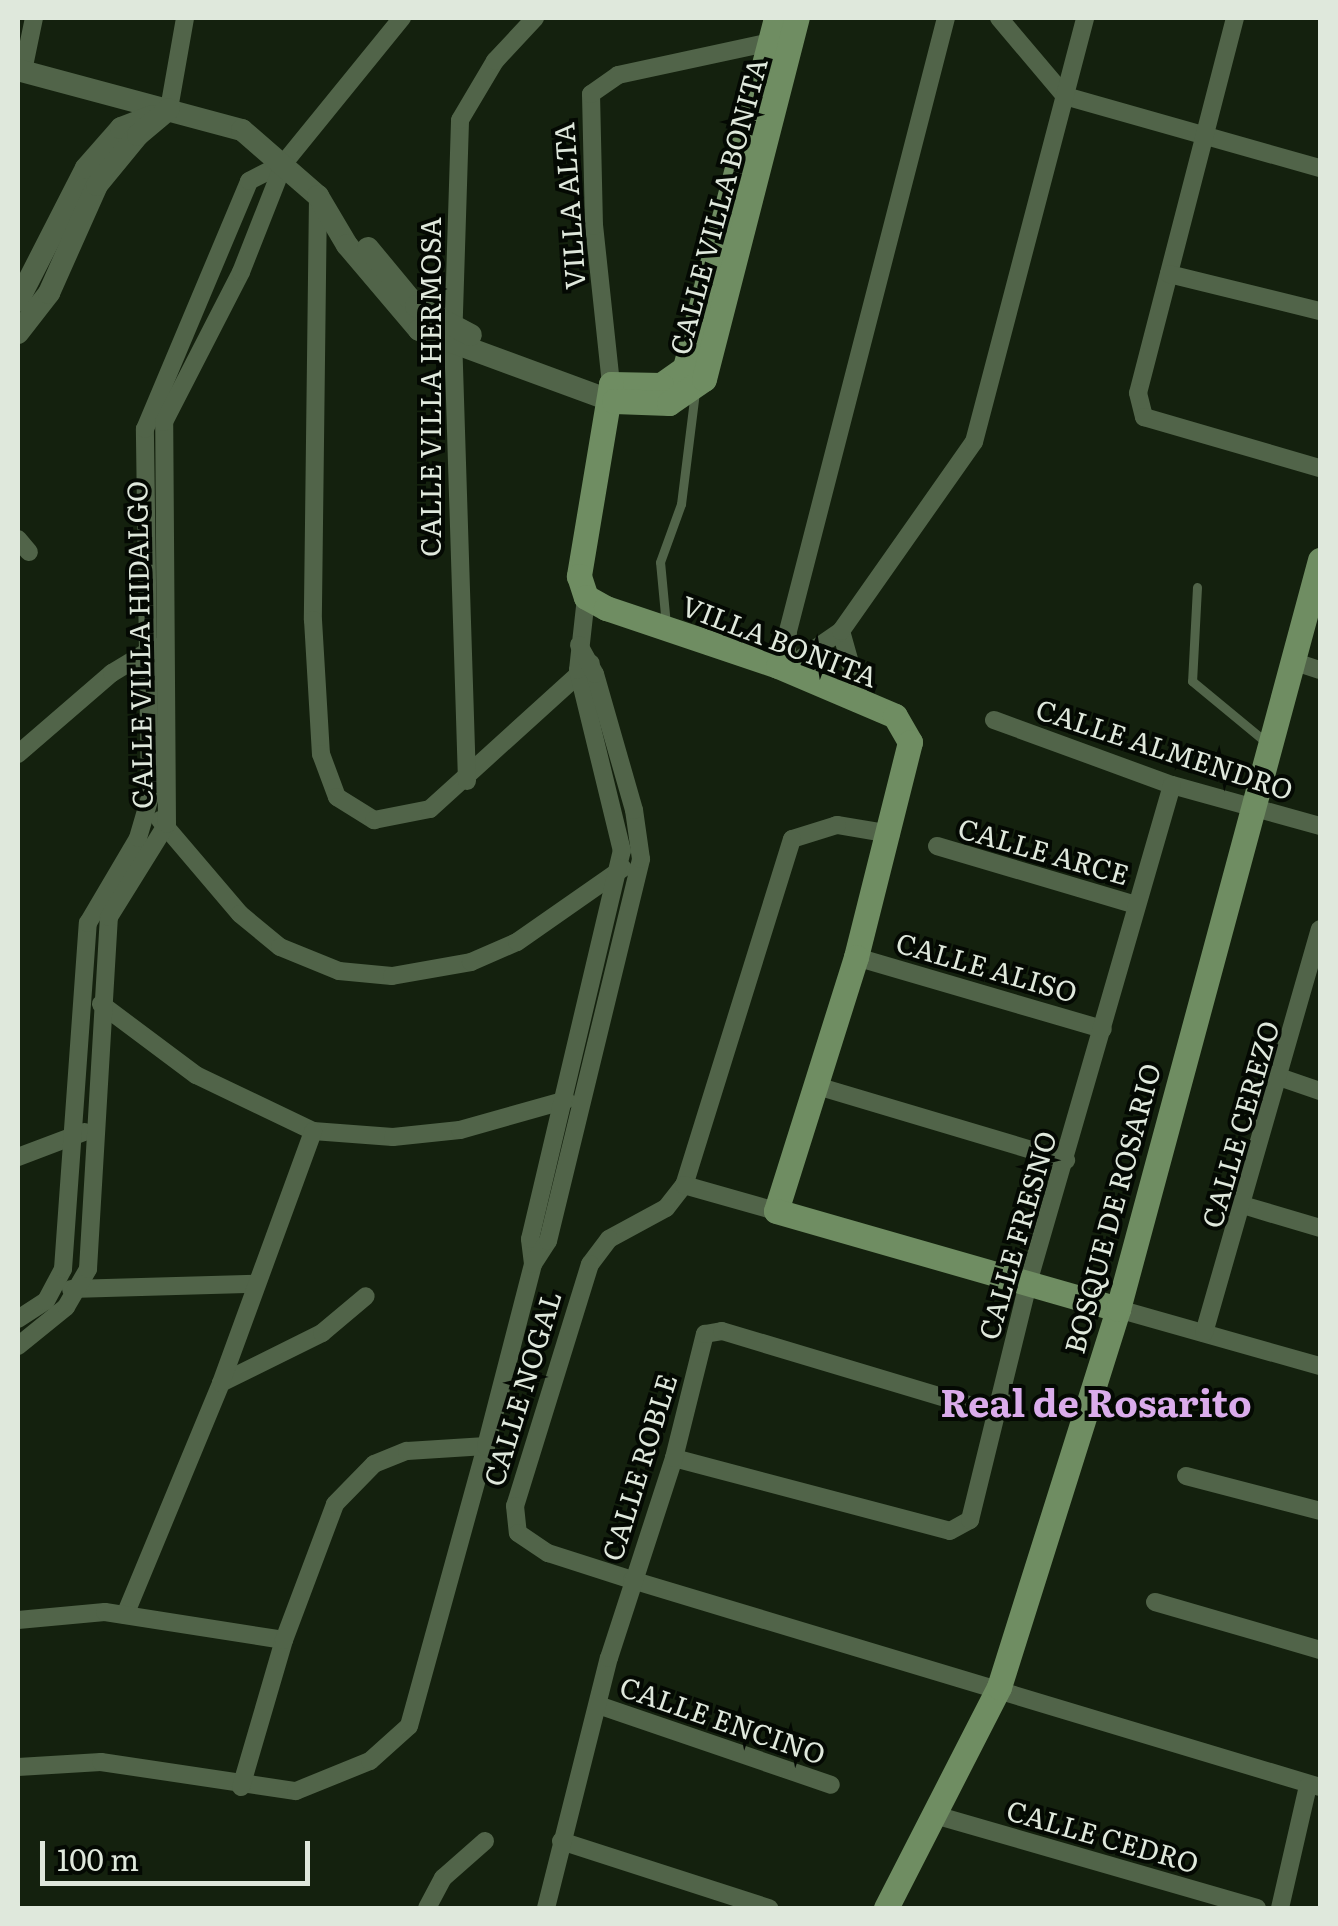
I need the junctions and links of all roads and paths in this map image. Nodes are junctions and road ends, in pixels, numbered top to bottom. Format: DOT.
graph roads {
  1 [pos="34,18"];
  2 [pos="185,18"];
  3 [pos="402,18"];
  4 [pos="535,18"];
  5 [pos="797,18"];
  6 [pos="946,18"];
  7 [pos="999,18"];
  8 [pos="1085,18"];
  9 [pos="1235,18"];
  10 [pos="773,30"];
  11 [pos="20,70"];
  12 [pos="1064,96"];
  13 [pos="170,109"];
  14 [pos="1204,140"];
  15 [pos="284,162"];
  16 [pos="1320,168"];
  17 [pos="325,205"];
  18 [pos="1169,274"];
  19 [pos="18,301"];
  20 [pos="1320,311"];
  21 [pos="18,333"];
  22 [pos="453,337"];
  23 [pos="686,384"];
  24 [pos="610,392"];
  25 [pos="1320,468"];
  26 [pos="1318,577"];
  27 [pos="1196,587"];
  28 [pos="586,597"];
  29 [pos="666,628"];
  30 [pos="841,631"];
  31 [pos="158,646"];
  32 [pos="1292,662"];
  33 [pos="584,667"];
  34 [pos="786,669"];
  35 [pos="1320,670"];
  36 [pos="861,702"];
  37 [pos="994,720"];
  38 [pos="1269,744"];
  39 [pos="18,754"];
  40 [pos="466,781"];
  41 [pos="1172,784"];
  42 [pos="1251,808"];
  43 [pos="148,811"];
  44 [pos="167,824"];
  45 [pos="1320,826"];
  46 [pos="891,834"];
  47 [pos="936,846"];
  48 [pos="641,859"];
  49 [pos="620,870"];
  50 [pos="1136,905"];
  51 [pos="1320,929"];
  52 [pos="856,957"];
  53 [pos="1317,958"];
  54 [pos="101,1004"];
  55 [pos="1103,1029"];
  56 [pos="1282,1078"];
  57 [pos="817,1086"];
  58 [pos="1320,1091"];
  59 [pos="566,1100"];
  60 [pos="99,1129"];
  61 [pos="313,1131"];
  62 [pos="76,1133"];
  63 [pos="18,1157"];
  64 [pos="1066,1160"];
  65 [pos="684,1185"];
  66 [pos="1246,1206"];
  67 [pos="776,1211"];
  68 [pos="1320,1228"];
  69 [pos="533,1264"];
  70 [pos="1028,1283"];
  71 [pos="255,1284"];
  72 [pos="56,1285"];
  73 [pos="77,1290"];
  74 [pos="366,1296"];
  75 [pos="1118,1310"];
  76 [pos="18,1319"];
  77 [pos="1204,1333"];
  78 [pos="18,1346"];
  79 [pos="1320,1366"];
  80 [pos="222,1384"];
  81 [pos="995,1412"];
  82 [pos="486,1446"];
  83 [pos="674,1458"];
  84 [pos="1186,1476"];
  85 [pos="1320,1511"];
  86 [pos="632,1580"];
  87 [pos="1155,1602"];
  88 [pos="125,1615"];
  89 [pos="18,1620"];
  90 [pos="284,1640"];
  91 [pos="1320,1650"];
  92 [pos="999,1687"];
  93 [pos="598,1705"];
  94 [pos="18,1767"];
  95 [pos="831,1785"];
  96 [pos="1314,1786"];
  97 [pos="241,1787"];
  98 [pos="934,1815"];
  99 [pos="485,1841"];
  100 [pos="561,1841"];
  101 [pos="427,1908"];
  102 [pos="546,1908"];
  103 [pos="769,1908"];
  104 [pos="886,1908"];
  105 [pos="1257,1908"];
  106 [pos="1280,1908"];
  1 -- 11 [label="street"];
  2 -- 13 [label="street"];
  3 -- 15 [label="street, CALLE VILLA HIDALGO"];
  4 -- 22 [label="street, CALLE VILLA HERMOSA"];
  5 -- 23 [label="main road, CALLE VILLA BONITA"];
  6 -- 34 [label="street"];
  7 -- 12 [label="street"];
  8 -- 12 [label="street"];
  9 -- 14 [label="street"];
  10 -- 23 [label="main road, CALLE VILLA BONITA"];
  10 -- 24 [label="street, VILLA ALTA"];
  11 -- 13 [label="street, CALLE VILLA BONITA"];
  12 -- 14 [label="street"];
  12 -- 30 [label="street"];
  13 -- 15 [label="street, CALLE VILLA BONITA"];
  13 -- 19 [label="street"];
  13 -- 21 [label="street"];
  14 -- 16 [label="street"];
  14 -- 18 [label="street"];
  15 -- 17 [label="street, CALLE VILLA BONITA"];
  15 -- 31 [label="street, CALLE VILLA HIDALGO"];
  15 -- 31 [label="street, CALLE VILLA HIDALGO"];
  17 -- 22 [label="street, CALLE VILLA BONITA"];
  17 -- 40 [label="street"];
  18 -- 20 [label="street"];
  18 -- 25 [label="street"];
  22 -- 24 [label="street, CALLE VILLA BONITA"];
  22 -- 40 [label="street, CALLE VILLA HERMOSA"];
  23 -- 24 [label="main road, CALLE VILLA BONITA"];
  23 -- 29 [label="lane"];
  24 -- 28 [label="main road"];
  26 -- 32 [label="main road, BOSQUE DE ROSARIO"];
  27 -- 38 [label="lane"];
  28 -- 29 [label="main road, VILLA BONITA"];
  28 -- 33 [label="street"];
  29 -- 34 [label="main road, VILLA BONITA"];
  30 -- 34 [label="street"];
  30 -- 36 [label="street"];
  31 -- 39 [label="street"];
  31 -- 43 [label="street, CALLE VILLA HIDALGO"];
  31 -- 44 [label="street, CALLE VILLA HIDALGO"];
  32 -- 35 [label="street"];
  32 -- 38 [label="main road, BOSQUE DE ROSARIO"];
  33 -- 40 [label="street"];
  33 -- 48 [label="street"];
  33 -- 49 [label="street"];
  34 -- 36 [label="main road, VILLA BONITA"];
  36 -- 46 [label="main road, VILLA BONITA"];
  37 -- 41 [label="street, CALLE ALMENDRO"];
  38 -- 42 [label="main road, BOSQUE DE ROSARIO"];
  41 -- 42 [label="street, CALLE ALMENDRO"];
  41 -- 50 [label="street, CALLE FRESNO"];
  42 -- 45 [label="street, CALLE ALMENDRO"];
  42 -- 75 [label="main road, BOSQUE DE ROSARIO"];
  43 -- 44 [label="street"];
  43 -- 62 [label="street, CALLE VILLA HIDALGO"];
  44 -- 49 [label="street"];
  44 -- 54 [label="street, CALLE VILLA HIDALGO"];
  46 -- 52 [label="main road, VILLA BONITA"];
  46 -- 65 [label="street"];
  47 -- 50 [label="street, CALLE ARCE"];
  48 -- 49 [label="street"];
  48 -- 69 [label="street"];
  49 -- 59 [label="street"];
  50 -- 55 [label="street, CALLE FRESNO"];
  51 -- 53 [label="street, CALLE CEREZO"];
  52 -- 55 [label="street, CALLE ALISO"];
  52 -- 57 [label="main road, VILLA BONITA"];
  53 -- 56 [label="street, CALLE CEREZO"];
  54 -- 60 [label="street, CALLE VILLA HIDALGO"];
  54 -- 61 [label="street"];
  55 -- 64 [label="street, CALLE FRESNO"];
  56 -- 58 [label="street"];
  56 -- 66 [label="street, CALLE CEREZO"];
  57 -- 64 [label="street"];
  57 -- 67 [label="main road, VILLA BONITA"];
  59 -- 61 [label="street"];
  59 -- 69 [label="street"];
  60 -- 62 [label="street"];
  60 -- 73 [label="street, CALLE VILLA HIDALGO"];
  61 -- 71 [label="street"];
  62 -- 63 [label="street"];
  62 -- 72 [label="street, CALLE VILLA HIDALGO"];
  64 -- 70 [label="street, CALLE FRESNO"];
  65 -- 67 [label="street"];
  65 -- 86 [label="street, CALLE NOGAL"];
  66 -- 68 [label="street"];
  66 -- 77 [label="street, CALLE CEREZO"];
  67 -- 70 [label="main road"];
  69 -- 82 [label="street"];
  70 -- 75 [label="main road"];
  70 -- 81 [label="street, CALLE FRESNO"];
  71 -- 73 [label="street"];
  71 -- 80 [label="street"];
  72 -- 73 [label="street"];
  72 -- 76 [label="street"];
  73 -- 78 [label="street, CALLE VILLA HIDALGO"];
  74 -- 80 [label="street"];
  75 -- 77 [label="street"];
  75 -- 92 [label="main road, BOSQUE DE ROSARIO"];
  77 -- 79 [label="street"];
  80 -- 88 [label="street"];
  81 -- 83 [label="street, CALLE FRESNO"];
  81 -- 83 [label="street, CALLE ROBLE"];
  82 -- 90 [label="street"];
  82 -- 97 [label="street"];
  83 -- 86 [label="street, CALLE ROBLE"];
  84 -- 85 [label="street"];
  86 -- 92 [label="street, CALLE NOGAL"];
  86 -- 93 [label="street, CALLE ROBLE"];
  87 -- 91 [label="street"];
  88 -- 89 [label="street"];
  88 -- 90 [label="street"];
  90 -- 97 [label="street"];
  92 -- 96 [label="street, CALLE NOGAL"];
  92 -- 98 [label="main road, BOSQUE DE ROSARIO"];
  93 -- 95 [label="street, CALLE ENCINO"];
  93 -- 100 [label="street, CALLE ROBLE"];
  94 -- 97 [label="street"];
  96 -- 106 [label="street"];
  98 -- 104 [label="main road, BOSQUE DE ROSARIO"];
  98 -- 105 [label="street, CALLE CEDRO"];
  99 -- 101 [label="street"];
  100 -- 102 [label="street, CALLE ROBLE"];
  100 -- 103 [label="street"];
}
